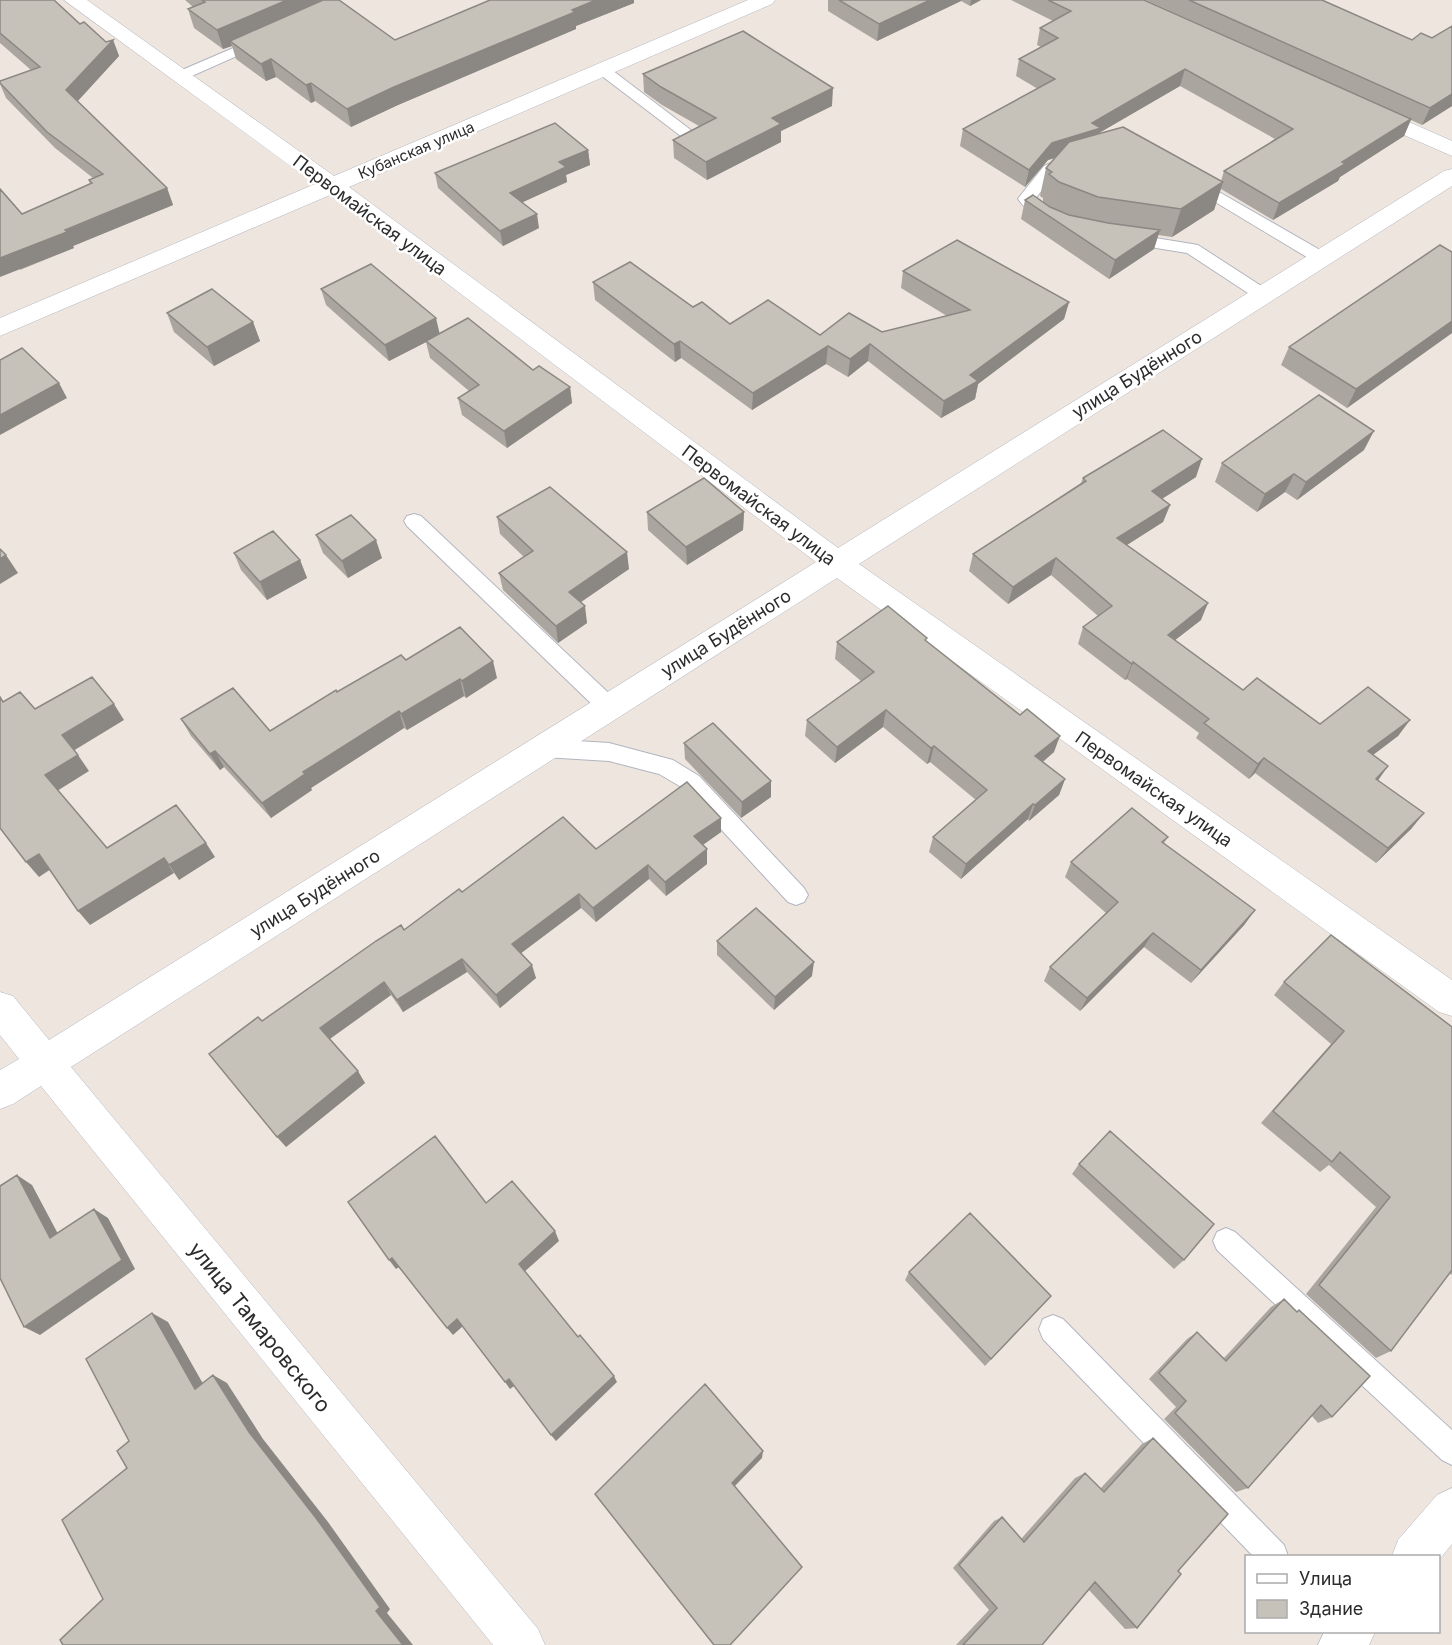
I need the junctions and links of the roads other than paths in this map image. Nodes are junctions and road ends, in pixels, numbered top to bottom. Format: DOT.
graph roads {
  1 [pos="74,0"];
  2 [pos="765,0"];
  3 [pos="275,34"];
  4 [pos="603,70"];
  5 [pos="180,76"];
  6 [pos="1346,101"];
  7 [pos="695,140"];
  8 [pos="1452,149"];
  9 [pos="1084,157"];
  10 [pos="1178,173"];
  11 [pos="1452,176"];
  12 [pos="333,186"];
  13 [pos="1062,224"];
  14 [pos="1109,236"];
  15 [pos="1321,258"];
  16 [pos="1263,295"];
  17 [pos="0,328"];
  18 [pos="414,521"];
  19 [pos="837,563"];
  20 [pos="609,707"];
  21 [pos="544,748"];
  22 [pos="796,895"];
  23 [pos="1452,1000"];
  24 [pos="0,1008"];
  25 [pos="44,1064"];
  26 [pos="0,1091"];
  27 [pos="1226,1241"];
  28 [pos="1053,1329"];
  29 [pos="1452,1450"];
  30 [pos="1452,1510"];
  31 [pos="1271,1555"];
  32 [pos="1416,1555"];
  33 [pos="522,1645"];
  1 -- 5 [label="street, Первомайская улица"];
  2 -- 4 [label="street, Кубанская улица"];
  3 -- 5 [label="lane"];
  4 -- 7 [label="lane"];
  4 -- 12 [label="street, Кубанская улица"];
  5 -- 12 [label="street, Первомайская улица"];
  6 -- 8 [label="street"];
  9 -- 13 [label="lane"];
  10 -- 15 [label="lane"];
  11 -- 15 [label="street, улица Будённого"];
  12 -- 17 [label="street, Кубанская улица"];
  12 -- 19 [label="street, Первомайская улица"];
  14 -- 16 [label="lane"];
  15 -- 16 [label="street, улица Будённого"];
  16 -- 19 [label="street, улица Будённого"];
  18 -- 20 [label="lane"];
  19 -- 20 [label="street, улица Будённого"];
  19 -- 23 [label="street, Первомайская улица"];
  20 -- 21 [label="street, улица Будённого"];
  21 -- 22 [label="lane"];
  21 -- 25 [label="street, улица Будённого"];
  24 -- 25 [label="street, улица Тамаровского"];
  25 -- 26 [label="street, улица Будённого"];
  25 -- 33 [label="street, улица Тамаровского"];
  27 -- 29 [label="lane"];
  28 -- 31 [label="lane"];
  30 -- 32 [label="street"];
}
